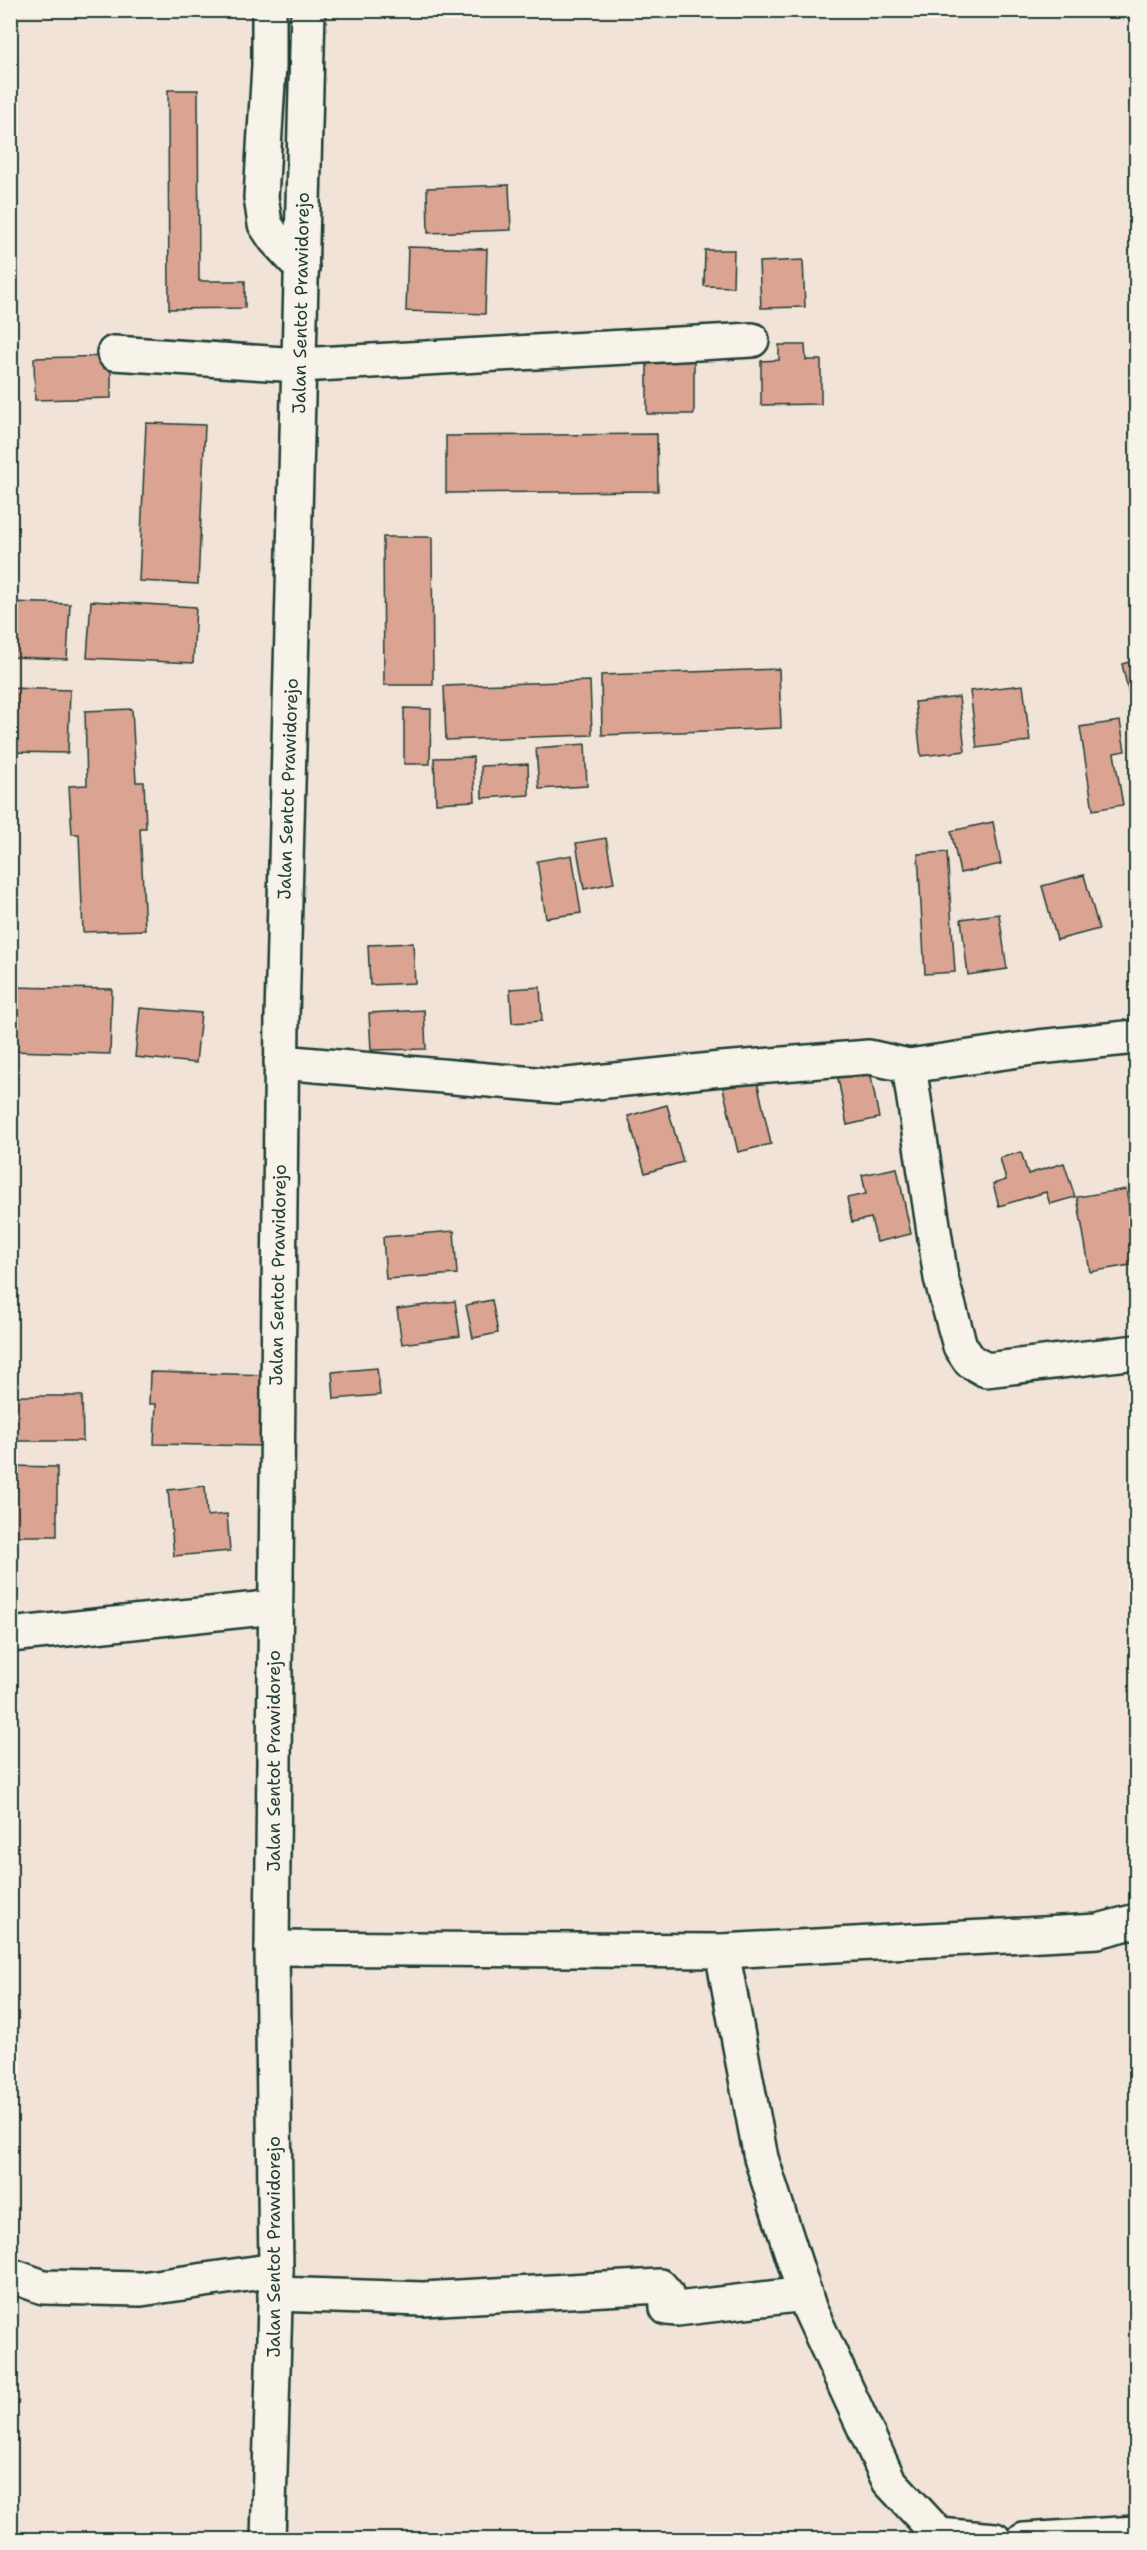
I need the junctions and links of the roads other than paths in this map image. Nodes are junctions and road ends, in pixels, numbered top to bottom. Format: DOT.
graph roads {
  1 [pos="269,10"];
  2 [pos="308,10"];
  3 [pos="302,268"];
  4 [pos="752,340"];
  5 [pos="114,353"];
  6 [pos="299,366"];
  7 [pos="1137,1037"];
  8 [pos="281,1062"];
  9 [pos="909,1066"];
  10 [pos="1137,1352"];
  11 [pos="274,1607"];
  12 [pos="10,1635"];
  13 [pos="1137,1921"];
  14 [pos="272,1948"];
  15 [pos="722,1951"];
  16 [pos="10,2275"];
  17 [pos="276,2282"];
  18 [pos="805,2294"];
  19 [pos="1123,2536"];
  20 [pos="268,2540"];
  21 [pos="995,2540"];
  22 [pos="1024,2540"];
  1 -- 3 [label="street"];
  2 -- 3 [label="street, Jalan Sentot Prawidorejo"];
  3 -- 6 [label="street, Jalan Sentot Prawidorejo"];
  4 -- 6 [label="street"];
  5 -- 6 [label="street"];
  6 -- 8 [label="street, Jalan Sentot Prawidorejo"];
  7 -- 9 [label="street"];
  8 -- 9 [label="street"];
  8 -- 11 [label="street, Jalan Sentot Prawidorejo"];
  9 -- 10 [label="street"];
  11 -- 12 [label="street"];
  11 -- 14 [label="street, Jalan Sentot Prawidorejo"];
  13 -- 15 [label="street"];
  14 -- 15 [label="street"];
  14 -- 17 [label="street, Jalan Sentot Prawidorejo"];
  15 -- 18 [label="street"];
  16 -- 17 [label="street"];
  17 -- 18 [label="street"];
  17 -- 20 [label="street, Jalan Sentot Prawidorejo"];
  18 -- 21 [label="street"];
  19 -- 22 [label="street"];
}
